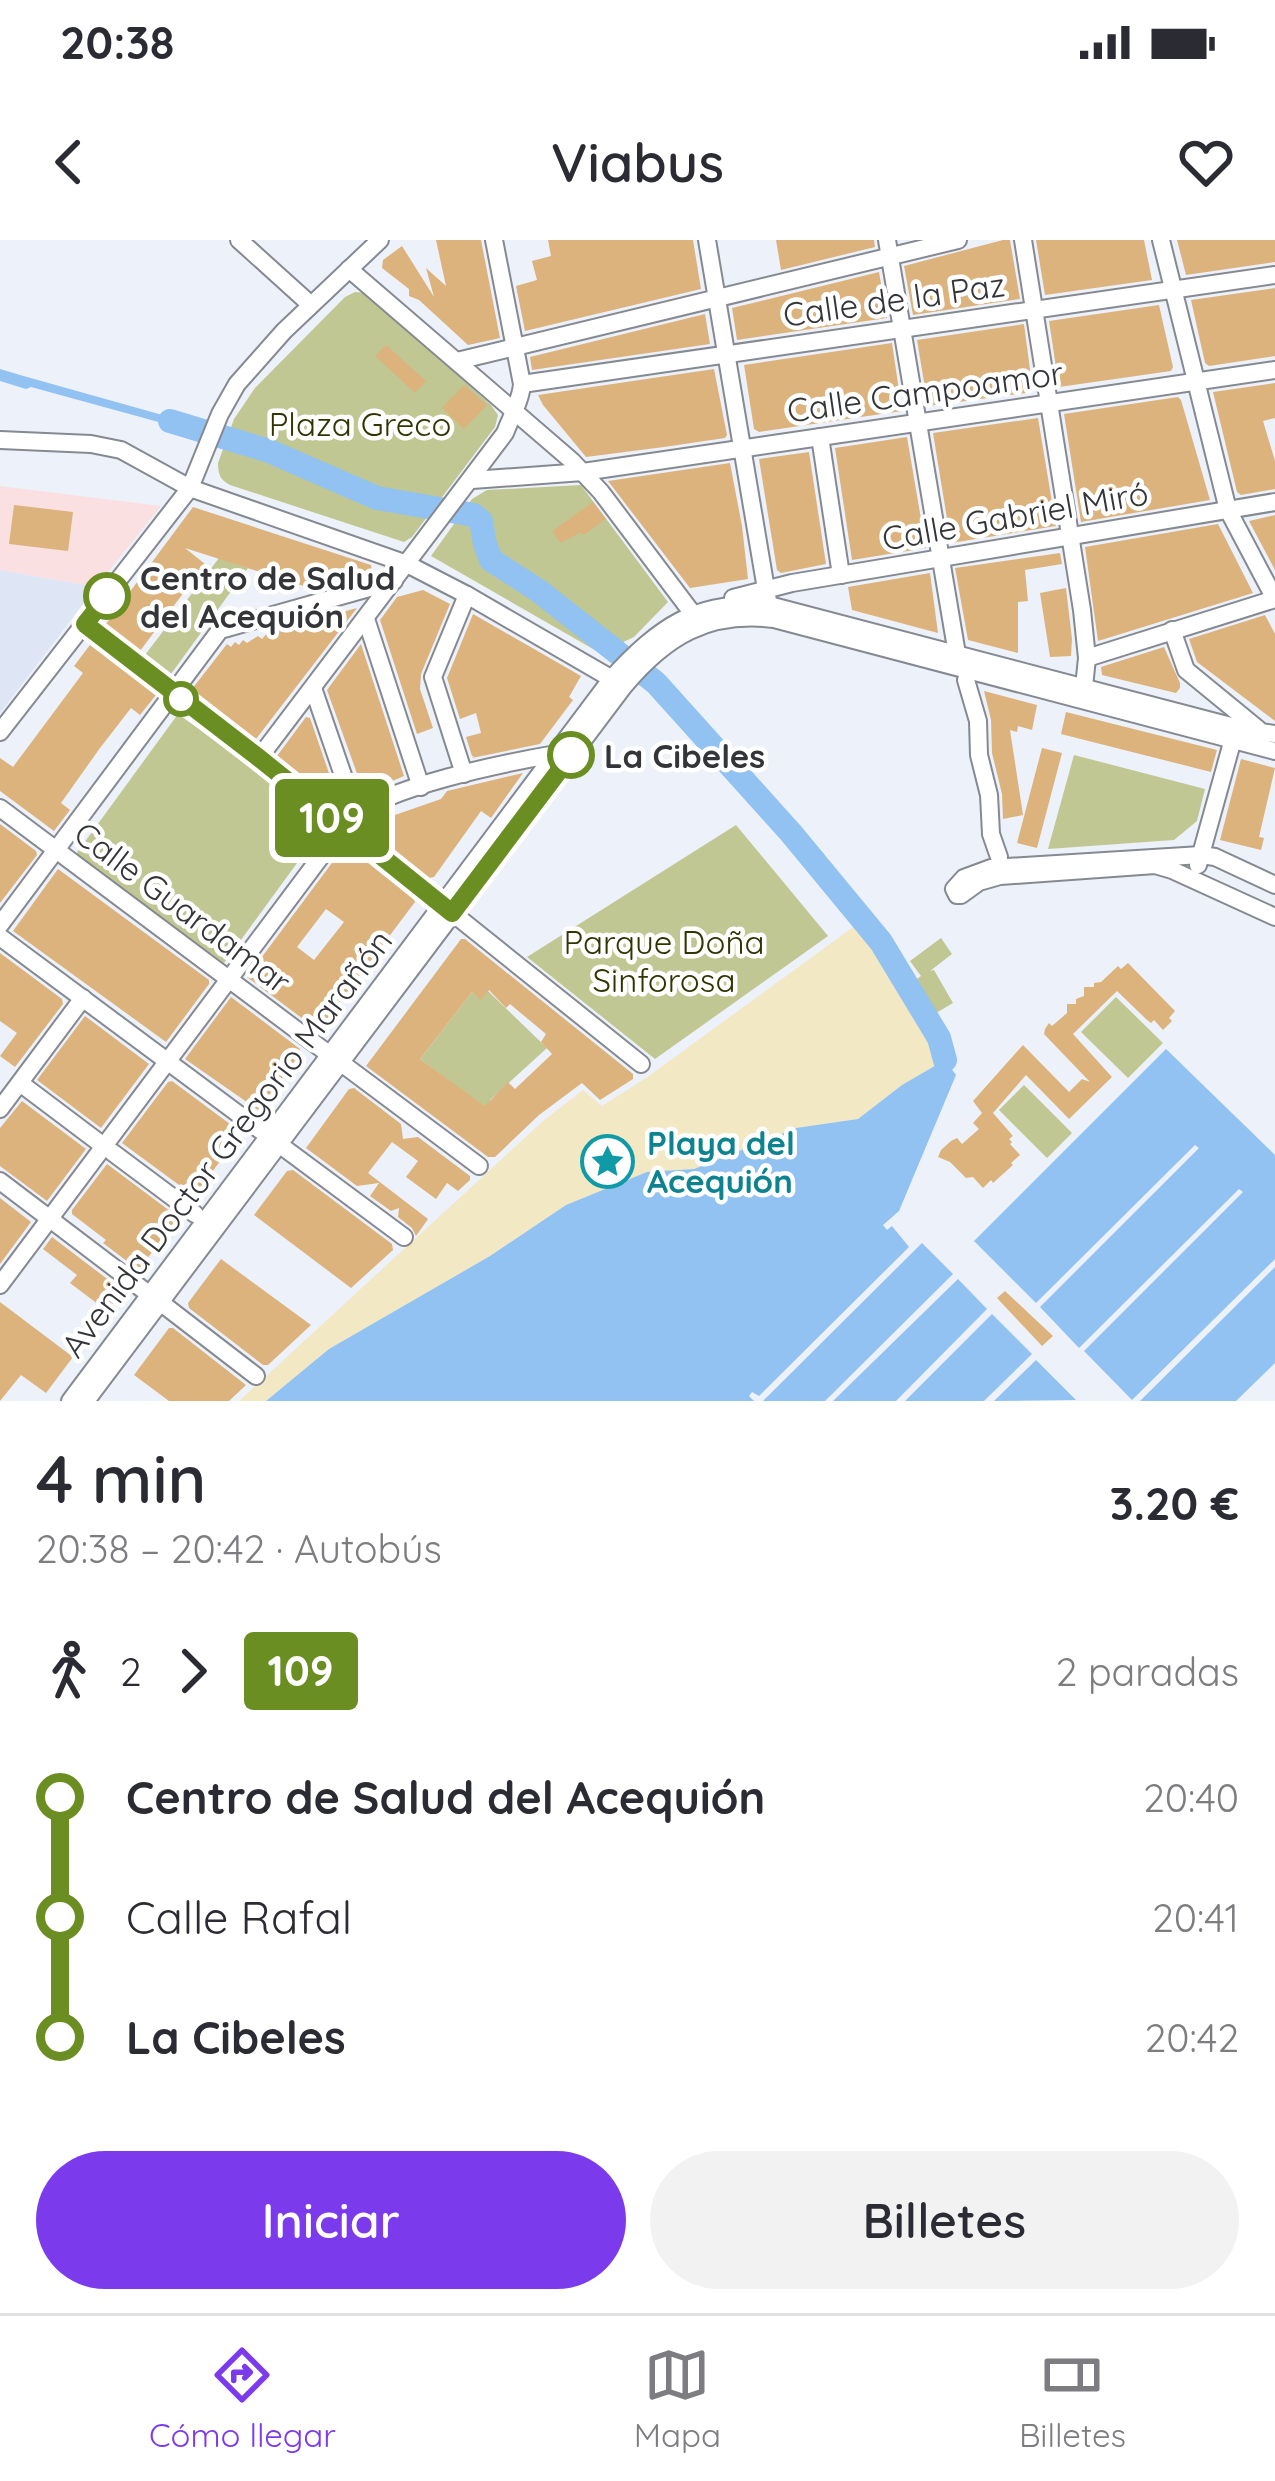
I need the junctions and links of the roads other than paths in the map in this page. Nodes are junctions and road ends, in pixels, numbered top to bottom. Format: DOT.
graph roads {
  1 [pos="239,240"];
  2 [pos="380,240"];
  3 [pos="494,240"];
  4 [pos="707,240"];
  5 [pos="958,240"];
  6 [pos="1023,240"];
  7 [pos="1161,240"];
  8 [pos="888,248"];
  9 [pos="350,268"];
  10 [pos="1275,274"];
  11 [pos="1173,289"];
  12 [pos="717,299"];
  13 [pos="311,305"];
  14 [pos="1034,309"];
  15 [pos="902,328"];
  16 [pos="516,346"];
  17 [pos="726,355"];
  18 [pos="457,362"];
  19 [pos="1275,370"];
  20 [pos="1195,382"];
  21 [pos="522,383"];
  22 [pos="1049,403"];
  23 [pos="512,410"];
  24 [pos="918,422"];
  25 [pos="820,437"];
  26 [pos="0,440"];
  27 [pos="742,448"];
  28 [pos="583,472"];
  29 [pos="470,482"];
  30 [pos="190,488"];
  31 [pos="1275,502"];
  32 [pos="1228,510"];
  33 [pos="1070,537"];
  34 [pos="941,558"];
  35 [pos="407,564"];
  36 [pos="842,575"];
  37 [pos="394,581"];
  38 [pos="467,595"];
  39 [pos="1275,599"];
  40 [pos="770,605"];
  41 [pos="692,612"];
  42 [pos="366,619"];
  43 [pos="85,624"];
  44 [pos="1172,631"];
  45 [pos="658,642"];
  46 [pos="957,654"];
  47 [pos="1087,658"];
  48 [pos="966,680"];
  49 [pos="623,681"];
  50 [pos="1084,687"];
  51 [pos="313,688"];
  52 [pos="173,693"];
  53 [pos="0,732"];
  54 [pos="1233,739"];
  55 [pos="1272,741"];
  56 [pos="556,754"];
  57 [pos="259,758"];
  58 [pos="464,774"];
  59 [pos="421,787"];
  60 [pos="0,808"];
  61 [pos="349,820"];
  62 [pos="56,850"];
  63 [pos="1201,854"];
  64 [pos="999,857"];
  65 [pos="1198,881"];
  66 [pos="1275,885"];
  67 [pos="447,909"];
  68 [pos="1275,917"];
  69 [pos="0,925"];
  70 [pos="0,937"];
  71 [pos="229,979"];
  72 [pos="82,998"];
  73 [pos="335,1058"];
  74 [pos="167,1061"];
  75 [pos="641,1064"];
  76 [pos="20,1083"];
  77 [pos="0,1109"];
  78 [pos="274,1140"];
  79 [pos="97,1141"];
  80 [pos="112,1153"];
  81 [pos="479,1166"];
  82 [pos="0,1181"];
  83 [pos="195,1214"];
  84 [pos="50,1219"];
  85 [pos="404,1237"];
  86 [pos="0,1285"];
  87 [pos="155,1299"];
  88 [pos="256,1376"];
  89 [pos="70,1401"];
  90 [pos="86,1401"];
  1 -- 13 [label="street"];
  2 -- 9 [label="street"];
  3 -- 16 [label="street"];
  4 -- 12 [label="street"];
  5 -- 8 [label="street"];
  6 -- 14 [label="street"];
  7 -- 11 [label="street"];
  8 -- 12 [label="street"];
  8 -- 15 [label="street"];
  9 -- 13 [label="street"];
  9 -- 18 [label="street"];
  10 -- 11 [label="street, Calle de la Paz"];
  11 -- 14 [label="street, Calle de la Paz"];
  11 -- 20 [label="street"];
  12 -- 16 [label="street"];
  12 -- 17 [label="street"];
  13 -- 30 [label="street"];
  14 -- 15 [label="street, Calle de la Paz"];
  14 -- 22 [label="street"];
  15 -- 17 [label="street, Calle de la Paz"];
  15 -- 24 [label="street"];
  16 -- 18 [label="street"];
  16 -- 21 [label="street"];
  17 -- 21 [label="street, Calle de la Paz"];
  17 -- 27 [label="street"];
  18 -- 23 [label="street"];
  19 -- 20 [label="street, Calle Campoamor"];
  20 -- 22 [label="street, Calle Campoamor"];
  20 -- 32 [label="street"];
  21 -- 23 [label="street"];
  22 -- 24 [label="street, Calle Campoamor"];
  22 -- 33 [label="street"];
  23 -- 28 [label="street"];
  23 -- 29 [label="street"];
  24 -- 25 [label="street, Calle Campoamor"];
  24 -- 34 [label="street"];
  25 -- 27 [label="street, Calle Campoamor"];
  25 -- 36 [label="street"];
  26 -- 30 [label="street"];
  27 -- 28 [label="street, Calle Campoamor"];
  27 -- 40 [label="street"];
  28 -- 29 [label="street, Calle Campoamor"];
  28 -- 41 [label="street"];
  29 -- 35 [label="street"];
  30 -- 35 [label="street"];
  30 -- 43 [label="street"];
  31 -- 32 [label="street, Calle Gabriel Miró"];
  32 -- 33 [label="street, Calle Gabriel Miró"];
  32 -- 39 [label="street"];
  33 -- 34 [label="street, Calle Gabriel Miró"];
  33 -- 47 [label="street"];
  34 -- 36 [label="street, Calle Gabriel Miró"];
  34 -- 46 [label="street"];
  35 -- 37 [label="street"];
  35 -- 38 [label="street"];
  36 -- 40 [label="street, Calle Gabriel Miró"];
  37 -- 42 [label="street"];
  37 -- 52 [label="street"];
  38 -- 49 [label="street"];
  38 -- 58 [label="street"];
  39 -- 44 [label="street"];
  40 -- 41 [label="street, Avenida Doctor Gregorio Marañón"];
  40 -- 45 [label="street, Avenida Doctor Gregorio Marañón"];
  40 -- 46 [label="street, Avenida Doctor Gregorio Marañón"];
  40 -- 54 [label="street, Avenida Doctor Gregorio Marañón"];
  41 -- 45 [label="street, Avenida Doctor Gregorio Marañón"];
  42 -- 51 [label="street"];
  42 -- 59 [label="street"];
  43 -- 52 [label="street"];
  43 -- 53 [label="street"];
  44 -- 47 [label="street"];
  44 -- 55 [label="street"];
  45 -- 49 [label="street, Avenida Doctor Gregorio Marañón"];
  46 -- 50 [label="street, Avenida Doctor Gregorio Marañón"];
  47 -- 50 [label="street"];
  48 -- 64 [label="street"];
  49 -- 56 [label="street, Avenida Doctor Gregorio Marañón"];
  49 -- 67 [label="street, Avenida Doctor Gregorio Marañón"];
  50 -- 55 [label="street, Avenida Doctor Gregorio Marañón"];
  51 -- 57 [label="street"];
  51 -- 61 [label="street"];
  52 -- 57 [label="street"];
  52 -- 62 [label="street"];
  54 -- 55 [label="street, Avenida Doctor Gregorio Marañón"];
  54 -- 63 [label="street"];
  56 -- 58 [label="street"];
  56 -- 67 [label="street, Avenida Doctor Gregorio Marañón"];
  57 -- 61 [label="street"];
  58 -- 59 [label="street"];
  59 -- 61 [label="street"];
  60 -- 62 [label="street, Calle Guardamar"];
  61 -- 67 [label="street"];
  61 -- 71 [label="street"];
  62 -- 69 [label="street"];
  62 -- 71 [label="street, Calle Guardamar"];
  63 -- 65 [label="street"];
  63 -- 65 [label="street"];
  63 -- 66 [label="street"];
  65 -- 68 [label="street"];
  67 -- 73 [label="street, Avenida Doctor Gregorio Marañón"];
  67 -- 75 [label="street"];
  70 -- 72 [label="street"];
  71 -- 73 [label="street, Calle Guardamar"];
  71 -- 74 [label="street"];
  72 -- 74 [label="street"];
  72 -- 76 [label="street"];
  73 -- 78 [label="street, Avenida Doctor Gregorio Marañón"];
  73 -- 81 [label="street, Calle Guardamar"];
  74 -- 78 [label="street"];
  74 -- 84 [label="street"];
  76 -- 77 [label="street"];
  76 -- 79 [label="street"];
  78 -- 85 [label="street"];
  78 -- 87 [label="street, Avenida Doctor Gregorio Marañón"];
  80 -- 83 [label="street"];
  82 -- 84 [label="street"];
  84 -- 86 [label="street"];
  84 -- 87 [label="street"];
  87 -- 88 [label="street"];
  87 -- 89 [label="street, Avenida Doctor Gregorio Marañón"];
  87 -- 90 [label="street, Avenida Doctor Gregorio Marañón"];
}
